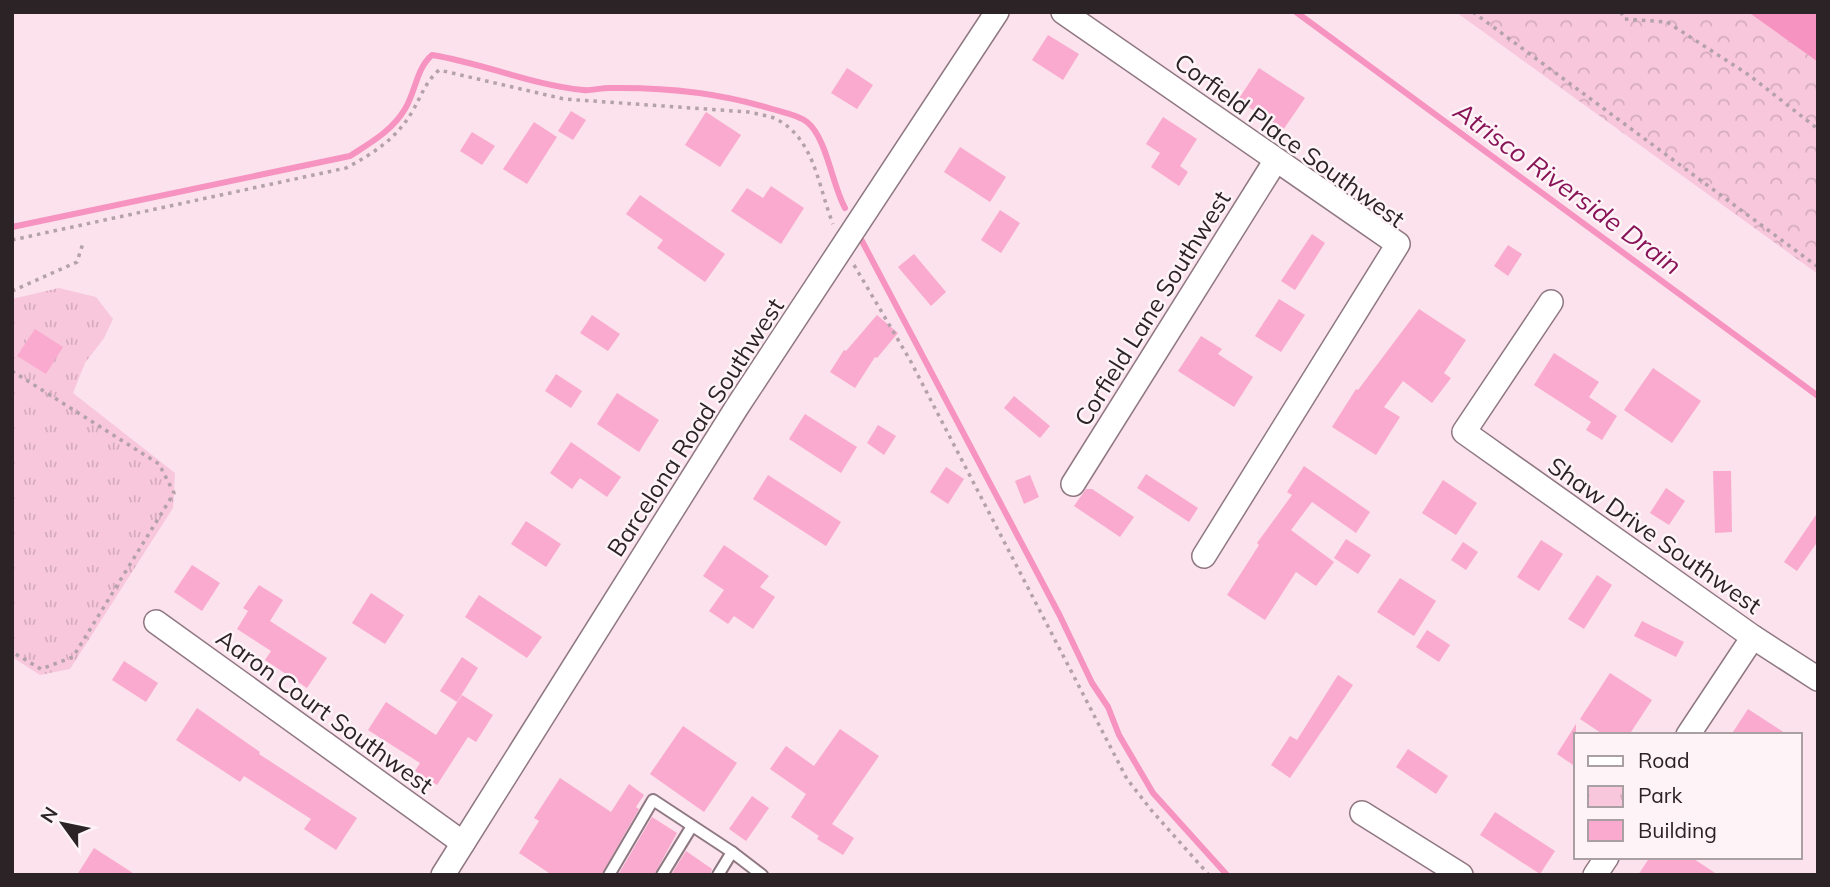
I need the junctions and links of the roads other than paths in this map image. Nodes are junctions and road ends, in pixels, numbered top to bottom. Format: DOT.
graph roads {
  1 [pos="997,12"];
  2 [pos="1063,12"];
  3 [pos="1276,160"];
  4 [pos="1551,302"];
  5 [pos="1073,484"];
  6 [pos="1204,556"];
  7 [pos="156,622"];
  8 [pos="1753,637"];
  9 [pos="1818,679"];
  10 [pos="1689,733"];
  11 [pos="1362,813"];
  12 [pos="692,825"];
  13 [pos="463,843"];
  14 [pos="732,852"];
  15 [pos="1606,859"];
  16 [pos="443,875"];
  17 [pos="609,875"];
  18 [pos="662,875"];
  19 [pos="718,875"];
  20 [pos="762,875"];
  21 [pos="1461,875"];
  22 [pos="1595,875"];
  1 -- 13 [label="street, Barcelona Road Southwest"];
  2 -- 3 [label="street, Corfield Place Southwest"];
  3 -- 5 [label="street, Corfield Lane Southwest"];
  3 -- 6 [label="street, Corfield Place Southwest"];
  4 -- 8 [label="street, Shaw Drive Southwest"];
  7 -- 13 [label="street, Aaron Court Southwest"];
  8 -- 9 [label="street, Shaw Drive Southwest"];
  8 -- 10 [label="street"];
  11 -- 21 [label="street"];
  12 -- 14 [label="lane"];
  12 -- 17 [label="lane"];
  12 -- 18 [label="lane"];
  13 -- 16 [label="street, Barcelona Road Southwest"];
  14 -- 19 [label="lane"];
  14 -- 20 [label="lane"];
  15 -- 22 [label="street"];
}
